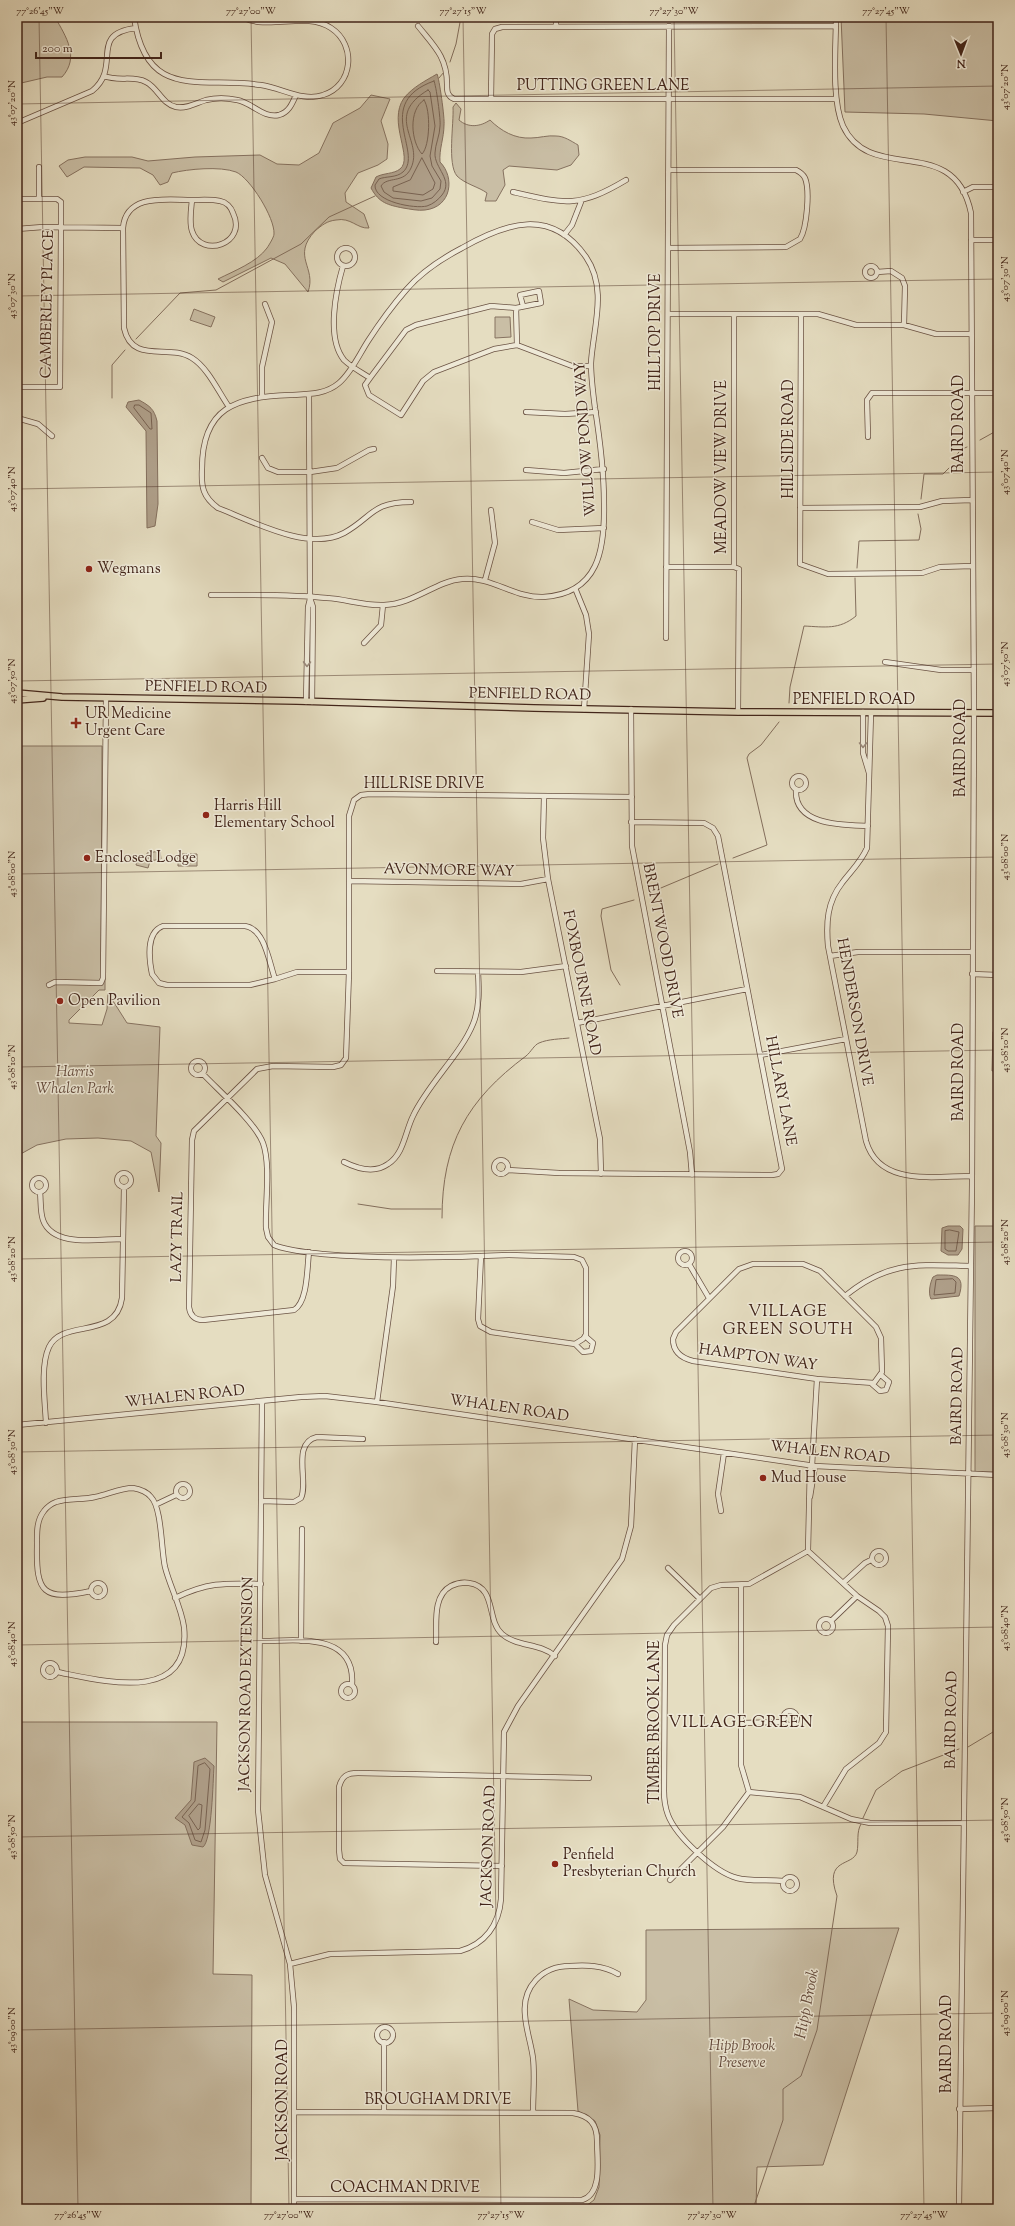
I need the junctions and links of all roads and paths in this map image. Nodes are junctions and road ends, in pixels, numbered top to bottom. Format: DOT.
graph roads {
  1 [pos="134,17"];
  2 [pos="242,17"];
  3 [pos="556,17"];
  4 [pos="836,17"];
  5 [pos="418,26"];
  6 [pos="669,26"];
  7 [pos="836,26"];
  8 [pos="556,27"];
  9 [pos="136,28"];
  10 [pos="104,76"];
  11 [pos="296,95"];
  12 [pos="669,98"];
  13 [pos="491,99"];
  14 [pos="836,99"];
  15 [pos="17,124"];
  16 [pos="39,167"];
  17 [pos="669,170"];
  18 [pos="626,180"];
  19 [pos="998,187"];
  20 [pos="513,192"];
  21 [pos="963,192"];
  22 [pos="17,199"];
  23 [pos="39,199"];
  24 [pos="192,200"];
  25 [pos="581,202"];
  26 [pos="61,227"];
  27 [pos="123,228"];
  28 [pos="17,229"];
  29 [pos="564,235"];
  30 [pos="971,240"];
  31 [pos="998,240"];
  32 [pos="668,248"];
  33 [pos="343,266"];
  34 [pos="877,272"];
  35 [pos="265,304"];
  36 [pos="523,306"];
  37 [pos="516,308"];
  38 [pos="668,314"];
  39 [pos="734,314"];
  40 [pos="801,314"];
  41 [pos="904,325"];
  42 [pos="970,334"];
  43 [pos="517,345"];
  44 [pos="352,366"];
  45 [pos="591,366"];
  46 [pos="370,378"];
  47 [pos="17,387"];
  48 [pos="971,393"];
  49 [pos="998,393"];
  50 [pos="310,394"];
  51 [pos="262,396"];
  52 [pos="229,407"];
  53 [pos="526,412"];
  54 [pos="596,412"];
  55 [pos="17,418"];
  56 [pos="52,436"];
  57 [pos="868,437"];
  58 [pos="374,449"];
  59 [pos="262,458"];
  60 [pos="604,469"];
  61 [pos="526,470"];
  62 [pos="310,472"];
  63 [pos="972,500"];
  64 [pos="411,502"];
  65 [pos="800,508"];
  66 [pos="491,510"];
  67 [pos="532,522"];
  68 [pos="604,528"];
  69 [pos="309,538"];
  70 [pos="972,566"];
  71 [pos="666,567"];
  72 [pos="734,567"];
  73 [pos="485,580"];
  74 [pos="576,588"];
  75 [pos="211,595"];
  76 [pos="310,598"];
  77 [pos="383,605"];
  78 [pos="666,638"];
  79 [pos="364,643"];
  80 [pos="885,662"];
  81 [pos="973,670"];
  82 [pos="17,693"];
  83 [pos="62,697"];
  84 [pos="106,698"];
  85 [pos="17,700"];
  86 [pos="309,702"];
  87 [pos="584,709"];
  88 [pos="631,709"];
  89 [pos="738,712"];
  90 [pos="863,712"];
  91 [pos="871,712"];
  92 [pos="974,712"];
  93 [pos="998,713"];
  94 [pos="870,776"];
  95 [pos="796,790"];
  96 [pos="544,797"];
  97 [pos="632,798"];
  98 [pos="631,822"];
  99 [pos="868,826"];
  100 [pos="548,879"];
  101 [pos="349,881"];
  102 [pos="972,952"];
  103 [pos="830,956"];
  104 [pos="566,966"];
  105 [pos="437,971"];
  106 [pos="349,972"];
  107 [pos="478,972"];
  108 [pos="972,974"];
  109 [pos="998,975"];
  110 [pos="275,978"];
  111 [pos="49,985"];
  112 [pos="747,989"];
  113 [pos="663,1007"];
  114 [pos="577,1023"];
  115 [pos="846,1039"];
  116 [pos="760,1055"];
  117 [pos="306,1067"];
  118 [pos="203,1074"];
  119 [pos="226,1098"];
  120 [pos="344,1162"];
  121 [pos="507,1170"];
  122 [pos="601,1174"];
  123 [pos="692,1175"];
  124 [pos="972,1176"];
  125 [pos="124,1187"];
  126 [pos="40,1192"];
  127 [pos="122,1239"];
  128 [pos="309,1252"];
  129 [pos="481,1256"];
  130 [pos="394,1258"];
  131 [pos="689,1264"];
  132 [pos="971,1266"];
  133 [pos="846,1296"];
  134 [pos="709,1298"];
  135 [pos="585,1336"];
  136 [pos="575,1344"];
  137 [pos="881,1375"];
  138 [pos="817,1379"];
  139 [pos="872,1384"];
  140 [pos="262,1401"];
  141 [pos="377,1402"];
  142 [pos="46,1423"];
  143 [pos="17,1425"];
  144 [pos="363,1439"];
  145 [pos="635,1439"];
  146 [pos="724,1453"];
  147 [pos="812,1466"];
  148 [pos="969,1475"];
  149 [pos="998,1476"];
  150 [pos="176,1495"];
  151 [pos="262,1501"];
  152 [pos="157,1504"];
  153 [pos="721,1511"];
  154 [pos="302,1529"];
  155 [pos="808,1552"];
  156 [pos="871,1560"];
  157 [pos="668,1568"];
  158 [pos="843,1583"];
  159 [pos="261,1584"];
  160 [pos="741,1585"];
  161 [pos="91,1591"];
  162 [pos="857,1596"];
  163 [pos="175,1598"];
  164 [pos="699,1598"];
  165 [pos="831,1621"];
  166 [pos="260,1641"];
  167 [pos="301,1641"];
  168 [pos="436,1642"];
  169 [pos="555,1656"];
  170 [pos="57,1672"];
  171 [pos="352,1684"];
  172 [pos="784,1722"];
  173 [pos="741,1723"];
  174 [pos="503,1776"];
  175 [pos="589,1778"];
  176 [pos="749,1792"];
  177 [pos="824,1807"];
  178 [pos="962,1823"];
  179 [pos="698,1853"];
  180 [pos="502,1866"];
  181 [pos="670,1880"];
  182 [pos="783,1881"];
  183 [pos="290,1964"];
  184 [pos="618,1974"];
  185 [pos="384,2042"];
  186 [pos="959,2108"];
  187 [pos="998,2108"];
  188 [pos="295,2112"];
  189 [pos="384,2112"];
  190 [pos="533,2113"];
  191 [pos="580,2115"];
  192 [pos="294,2199"];
  193 [pos="294,2209"];
  194 [pos="959,2209"];
  1 -- 9 [label="street"];
  2 -- 11 [label="street"];
  3 -- 8 [label="street"];
  4 -- 7 [label="street, BAIRD ROAD"];
  5 -- 13 [label="street, PUTTING GREEN LANE"];
  6 -- 7 [label="street"];
  6 -- 8 [label="street"];
  6 -- 12 [label="street, HILLTOP DRIVE"];
  7 -- 14 [label="street, BAIRD ROAD"];
  8 -- 13 [label="street"];
  9 -- 10 [label="street"];
  9 -- 11 [label="street"];
  10 -- 11 [label="street"];
  10 -- 15 [label="street"];
  12 -- 13 [label="street, PUTTING GREEN LANE"];
  12 -- 14 [label="street, PUTTING GREEN LANE"];
  12 -- 17 [label="street, HILLTOP DRIVE"];
  14 -- 21 [label="street, BAIRD ROAD"];
  16 -- 23 [label="street"];
  17 -- 32 [label="street, HILLTOP DRIVE"];
  17 -- 32 [label="street"];
  18 -- 25 [label="street"];
  19 -- 21 [label="street"];
  20 -- 25 [label="street"];
  21 -- 30 [label="street, BAIRD ROAD"];
  22 -- 23 [label="street, CAMBERLEY PLACE"];
  23 -- 26 [label="street, CAMBERLEY PLACE"];
  24 -- 24 [label="street"];
  24 -- 27 [label="street"];
  25 -- 29 [label="street"];
  26 -- 27 [label="street"];
  26 -- 28 [label="street"];
  26 -- 47 [label="street, CAMBERLEY PLACE"];
  27 -- 52 [label="street"];
  29 -- 44 [label="street, WILLOW POND WAY"];
  29 -- 45 [label="street, WILLOW POND WAY"];
  30 -- 31 [label="street"];
  30 -- 42 [label="street, BAIRD ROAD"];
  32 -- 38 [label="street, HILLTOP DRIVE"];
  33 -- 33 [label="street"];
  33 -- 44 [label="street"];
  34 -- 41 [label="street"];
  35 -- 51 [label="street"];
  36 -- 36 [label="street"];
  36 -- 37 [label="street"];
  37 -- 43 [label="street"];
  37 -- 46 [label="street"];
  38 -- 39 [label="street"];
  38 -- 71 [label="street, HILLTOP DRIVE"];
  39 -- 40 [label="street"];
  39 -- 72 [label="street, MEADOW VIEW DRIVE"];
  40 -- 41 [label="street"];
  40 -- 65 [label="street, HILLSIDE ROAD"];
  41 -- 42 [label="street"];
  42 -- 48 [label="street, BAIRD ROAD"];
  43 -- 45 [label="street"];
  43 -- 46 [label="street"];
  44 -- 46 [label="street"];
  44 -- 50 [label="street, WILLOW POND WAY"];
  45 -- 54 [label="street, WILLOW POND WAY"];
  48 -- 49 [label="street"];
  48 -- 57 [label="street"];
  48 -- 63 [label="street, BAIRD ROAD"];
  50 -- 51 [label="street, WILLOW POND WAY"];
  50 -- 62 [label="street"];
  51 -- 52 [label="street, WILLOW POND WAY"];
  52 -- 69 [label="street"];
  53 -- 54 [label="street"];
  54 -- 60 [label="street, WILLOW POND WAY"];
  55 -- 56 [label="street"];
  58 -- 62 [label="street"];
  59 -- 62 [label="street"];
  60 -- 61 [label="street"];
  60 -- 68 [label="street, WILLOW POND WAY"];
  62 -- 69 [label="street"];
  63 -- 65 [label="street"];
  63 -- 70 [label="street, BAIRD ROAD"];
  64 -- 69 [label="street"];
  65 -- 70 [label="street, HILLSIDE ROAD"];
  66 -- 73 [label="street"];
  67 -- 68 [label="street"];
  68 -- 74 [label="street, WILLOW POND WAY"];
  69 -- 76 [label="street"];
  70 -- 81 [label="street, BAIRD ROAD"];
  71 -- 72 [label="street"];
  71 -- 78 [label="street, HILLTOP DRIVE"];
  72 -- 89 [label="street, MEADOW VIEW DRIVE"];
  73 -- 74 [label="street, WILLOW POND WAY"];
  73 -- 77 [label="street, WILLOW POND WAY"];
  74 -- 87 [label="street"];
  75 -- 76 [label="street, WILLOW POND WAY"];
  76 -- 77 [label="street, WILLOW POND WAY"];
  76 -- 86 [label="street"];
  77 -- 79 [label="street"];
  80 -- 81 [label="street"];
  81 -- 92 [label="street, BAIRD ROAD"];
  82 -- 83 [label="main road, PENFIELD ROAD"];
  83 -- 84 [label="main road, PENFIELD ROAD"];
  83 -- 85 [label="main road, PENFIELD ROAD"];
  84 -- 86 [label="main road, PENFIELD ROAD"];
  84 -- 111 [label="street"];
  86 -- 87 [label="main road, PENFIELD ROAD"];
  87 -- 88 [label="main road, PENFIELD ROAD"];
  88 -- 89 [label="main road, PENFIELD ROAD"];
  88 -- 97 [label="street, BRENTWOOD DRIVE"];
  89 -- 90 [label="main road, PENFIELD ROAD"];
  90 -- 91 [label="main road, PENFIELD ROAD"];
  90 -- 94 [label="street, HENDERSON DRIVE, one-way"];
  91 -- 92 [label="main road, PENFIELD ROAD"];
  91 -- 94 [label="street, HENDERSON DRIVE"];
  92 -- 93 [label="main road, PENFIELD ROAD"];
  92 -- 102 [label="street, BAIRD ROAD"];
  94 -- 99 [label="street, HENDERSON DRIVE"];
  95 -- 99 [label="street"];
  96 -- 97 [label="street, HILLRISE DRIVE"];
  96 -- 100 [label="street, FOXBOURNE ROAD"];
  96 -- 101 [label="street, HILLRISE DRIVE"];
  97 -- 98 [label="street, BRENTWOOD DRIVE"];
  98 -- 112 [label="street, HILLARY LANE"];
  98 -- 113 [label="street, BRENTWOOD DRIVE"];
  99 -- 103 [label="street, HENDERSON DRIVE"];
  100 -- 101 [label="street, AVONMORE WAY"];
  100 -- 104 [label="street, FOXBOURNE ROAD"];
  101 -- 106 [label="street, HILLRISE DRIVE"];
  102 -- 103 [label="street"];
  102 -- 108 [label="street, BAIRD ROAD"];
  103 -- 115 [label="street, HENDERSON DRIVE"];
  104 -- 107 [label="street"];
  104 -- 114 [label="street, FOXBOURNE ROAD"];
  105 -- 107 [label="street"];
  106 -- 110 [label="street"];
  106 -- 117 [label="street, HILLRISE DRIVE"];
  107 -- 120 [label="street"];
  108 -- 109 [label="street"];
  108 -- 124 [label="street, BAIRD ROAD"];
  110 -- 110 [label="street"];
  112 -- 113 [label="street"];
  112 -- 116 [label="street, HILLARY LANE"];
  113 -- 114 [label="street"];
  113 -- 123 [label="street, BRENTWOOD DRIVE"];
  114 -- 122 [label="street, FOXBOURNE ROAD"];
  115 -- 116 [label="street"];
  115 -- 124 [label="street, HENDERSON DRIVE"];
  116 -- 123 [label="street, HILLARY LANE"];
  117 -- 119 [label="street, LAZY TRAIL"];
  118 -- 119 [label="street"];
  119 -- 128 [label="street"];
  119 -- 128 [label="street, LAZY TRAIL"];
  121 -- 122 [label="street, HILLARY LANE"];
  122 -- 123 [label="street, HILLARY LANE"];
  124 -- 132 [label="street, BAIRD ROAD"];
  125 -- 127 [label="street"];
  126 -- 127 [label="street"];
  127 -- 142 [label="street"];
  128 -- 130 [label="street"];
  129 -- 130 [label="street"];
  129 -- 135 [label="street"];
  129 -- 136 [label="street"];
  130 -- 141 [label="street"];
  131 -- 134 [label="street"];
  132 -- 133 [label="street"];
  132 -- 148 [label="street, BAIRD ROAD"];
  133 -- 134 [label="street, HAMPTON WAY"];
  133 -- 137 [label="street, HAMPTON WAY"];
  134 -- 138 [label="street, HAMPTON WAY"];
  135 -- 136 [label="street"];
  135 -- 136 [label="street"];
  137 -- 139 [label="street"];
  137 -- 139 [label="street, HAMPTON WAY"];
  138 -- 139 [label="street, HAMPTON WAY"];
  138 -- 147 [label="street"];
  140 -- 141 [label="street, WHALEN ROAD"];
  140 -- 142 [label="street, WHALEN ROAD"];
  140 -- 151 [label="street, JACKSON ROAD EXTENSION"];
  141 -- 145 [label="street, WHALEN ROAD"];
  142 -- 143 [label="street, WHALEN ROAD"];
  144 -- 151 [label="street"];
  145 -- 146 [label="street, WHALEN ROAD"];
  145 -- 169 [label="street, JACKSON ROAD"];
  146 -- 147 [label="street, WHALEN ROAD"];
  146 -- 153 [label="street"];
  147 -- 148 [label="street, WHALEN ROAD"];
  147 -- 155 [label="street"];
  148 -- 149 [label="street, WHALEN ROAD"];
  148 -- 178 [label="street, BAIRD ROAD"];
  150 -- 152 [label="street"];
  151 -- 159 [label="street, JACKSON ROAD EXTENSION"];
  152 -- 161 [label="street"];
  152 -- 163 [label="street"];
  154 -- 167 [label="street"];
  155 -- 158 [label="street"];
  155 -- 160 [label="street, TIMBER BROOK LANE"];
  156 -- 158 [label="street"];
  157 -- 164 [label="street"];
  158 -- 162 [label="street"];
  159 -- 163 [label="street"];
  159 -- 166 [label="street, JACKSON ROAD EXTENSION"];
  160 -- 164 [label="street, TIMBER BROOK LANE"];
  160 -- 173 [label="street"];
  162 -- 165 [label="street"];
  162 -- 177 [label="street"];
  163 -- 170 [label="street"];
  164 -- 179 [label="street, TIMBER BROOK LANE"];
  166 -- 167 [label="street"];
  166 -- 183 [label="street, JACKSON ROAD EXTENSION"];
  167 -- 171 [label="street"];
  168 -- 169 [label="street"];
  169 -- 174 [label="street, JACKSON ROAD"];
  172 -- 173 [label="street"];
  173 -- 176 [label="street"];
  174 -- 175 [label="street"];
  174 -- 180 [label="street, JACKSON ROAD"];
  174 -- 180 [label="street"];
  176 -- 177 [label="street"];
  176 -- 179 [label="street"];
  177 -- 178 [label="street"];
  178 -- 186 [label="street, BAIRD ROAD"];
  179 -- 181 [label="street"];
  179 -- 182 [label="street, TIMBER BROOK LANE"];
  180 -- 183 [label="street, JACKSON ROAD"];
  183 -- 188 [label="street, JACKSON ROAD"];
  184 -- 190 [label="street"];
  185 -- 189 [label="street"];
  186 -- 187 [label="street"];
  186 -- 194 [label="street, BAIRD ROAD"];
  188 -- 189 [label="street, BROUGHAM DRIVE"];
  188 -- 192 [label="street, JACKSON ROAD"];
  189 -- 190 [label="street, BROUGHAM DRIVE"];
  190 -- 191 [label="street, BROUGHAM DRIVE"];
  191 -- 192 [label="street, COACHMAN DRIVE"];
  192 -- 193 [label="street, JACKSON ROAD"];
}
